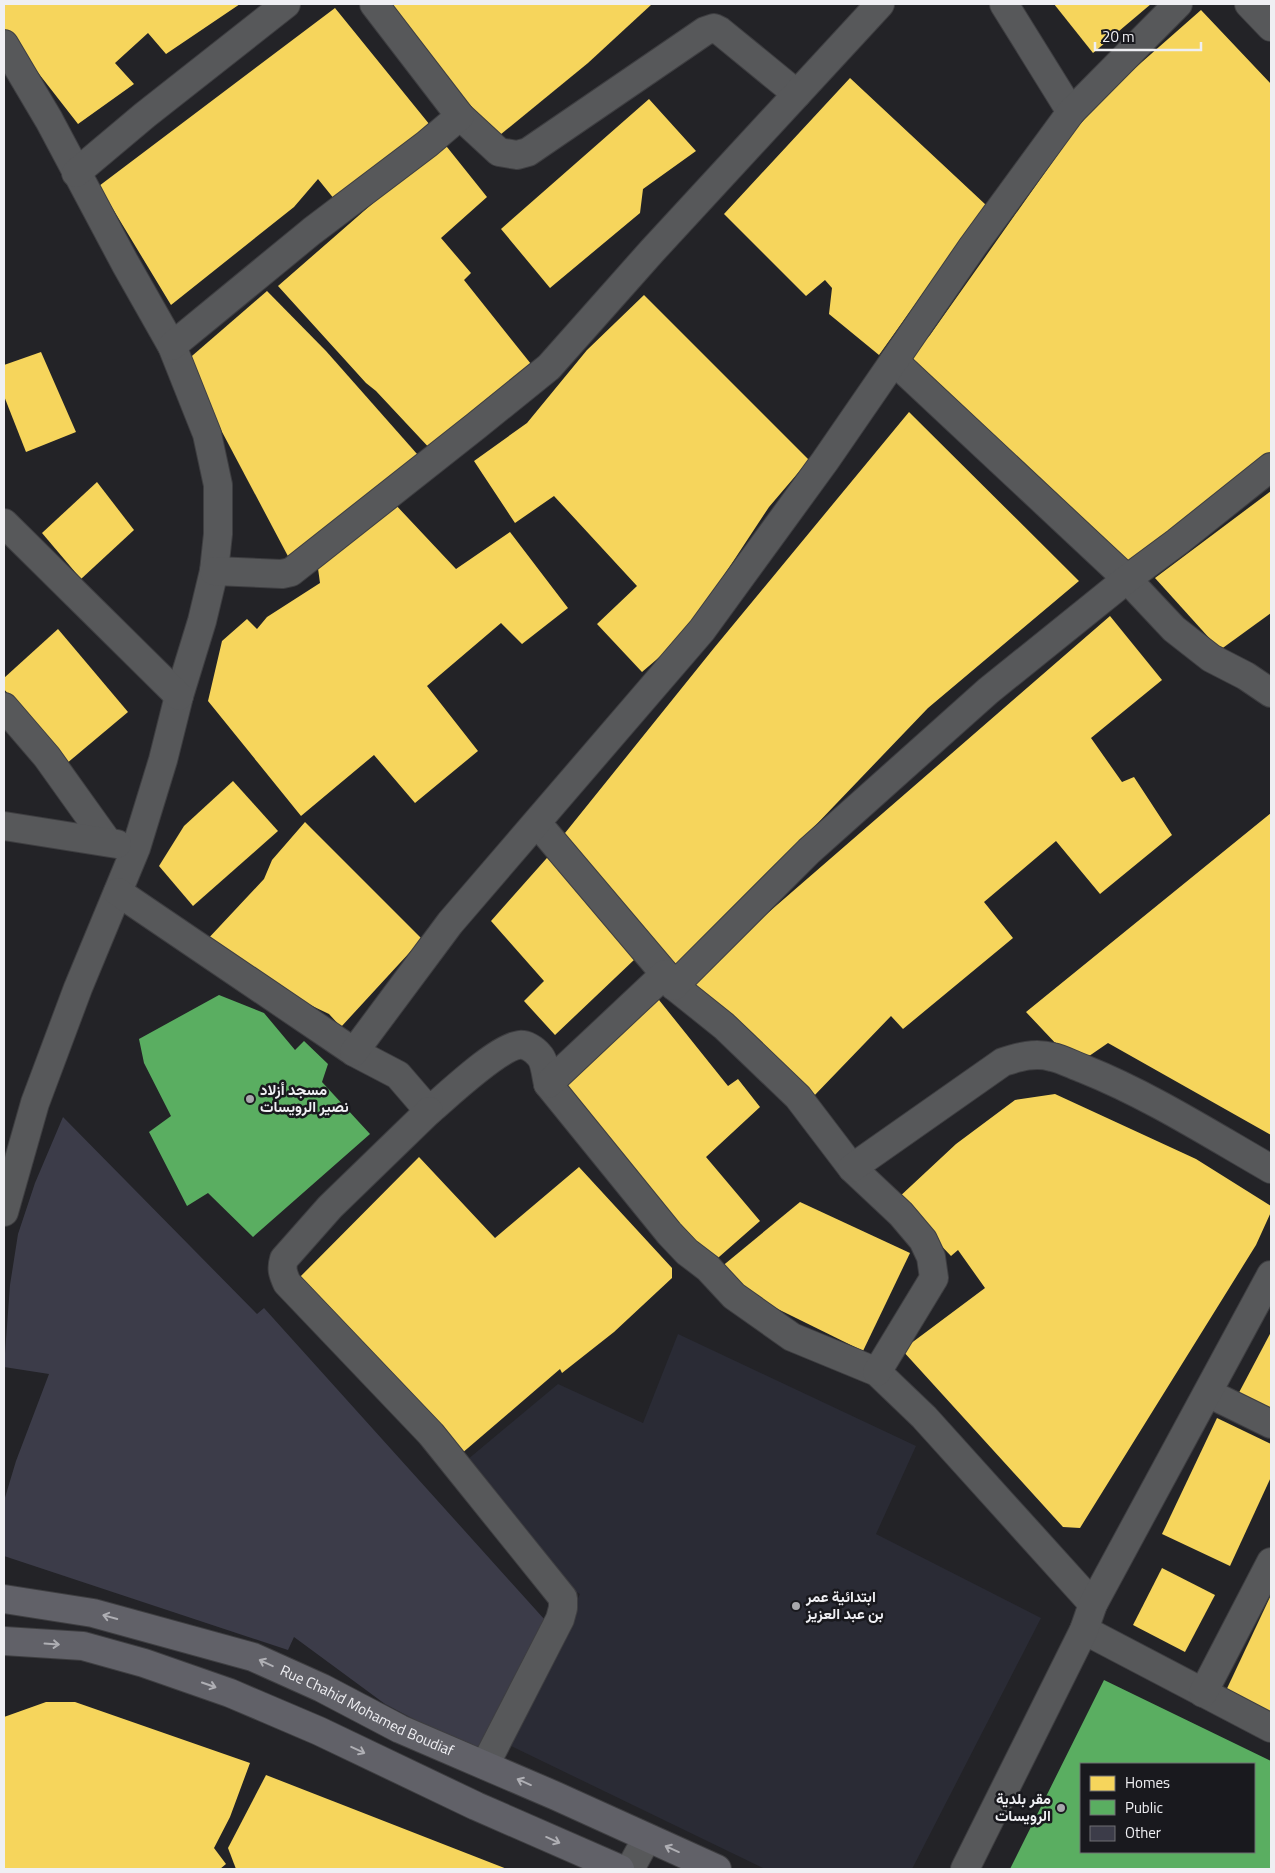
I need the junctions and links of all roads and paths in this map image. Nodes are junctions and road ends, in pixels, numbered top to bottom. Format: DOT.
graph roads {
  1 [pos="286,4"];
  2 [pos="374,4"];
  3 [pos="880,4"];
  4 [pos="1004,4"];
  5 [pos="1178,4"];
  6 [pos="1249,4"];
  7 [pos="1271,27"];
  8 [pos="4,44"];
  9 [pos="798,94"];
  10 [pos="1072,112"];
  11 [pos="460,116"];
  12 [pos="76,172"];
  13 [pos="172,346"];
  14 [pos="894,361"];
  15 [pos="1271,467"];
  16 [pos="4,523"];
  17 [pos="214,571"];
  18 [pos="1127,579"];
  19 [pos="1271,693"];
  20 [pos="178,696"];
  21 [pos="4,707"];
  22 [pos="537,823"];
  23 [pos="4,826"];
  24 [pos="107,841"];
  25 [pos="136,848"];
  26 [pos="118,892"];
  27 [pos="669,980"];
  28 [pos="354,1052"];
  29 [pos="548,1084"];
  30 [pos="429,1111"];
  31 [pos="852,1168"];
  32 [pos="1271,1169"];
  33 [pos="4,1212"];
  34 [pos="1271,1275"];
  35 [pos="877,1372"];
  36 [pos="1208,1393"];
  37 [pos="1271,1424"];
  38 [pos="1271,1562"];
  39 [pos="4,1600"];
  40 [pos="1094,1604"];
  41 [pos="1084,1630"];
  42 [pos="4,1641"];
  43 [pos="1203,1693"];
  44 [pos="1271,1728"];
  45 [pos="485,1765"];
  46 [pos="647,1838"];
  47 [pos="620,1869"];
  48 [pos="630,1869"];
  49 [pos="717,1869"];
  50 [pos="965,1869"];
  1 -- 12 [label="street"];
  2 -- 11 [label="street"];
  3 -- 9 [label="street"];
  4 -- 10 [label="street"];
  5 -- 10 [label="street"];
  6 -- 7 [label="street"];
  8 -- 12 [label="street"];
  9 -- 11 [label="street"];
  9 -- 17 [label="street"];
  10 -- 14 [label="street"];
  11 -- 13 [label="street"];
  12 -- 13 [label="street"];
  13 -- 17 [label="street"];
  14 -- 18 [label="street"];
  14 -- 22 [label="street"];
  15 -- 18 [label="street"];
  16 -- 20 [label="street"];
  17 -- 20 [label="street"];
  18 -- 19 [label="street"];
  18 -- 27 [label="street"];
  20 -- 25 [label="street"];
  21 -- 24 [label="street"];
  22 -- 27 [label="street"];
  22 -- 28 [label="street"];
  23 -- 24 [label="street"];
  24 -- 25 [label="street"];
  25 -- 26 [label="street"];
  26 -- 28 [label="street"];
  26 -- 33 [label="street"];
  27 -- 29 [label="street"];
  27 -- 31 [label="street"];
  28 -- 30 [label="street"];
  29 -- 30 [label="street"];
  29 -- 35 [label="street"];
  30 -- 45 [label="street"];
  31 -- 32 [label="street"];
  31 -- 35 [label="street"];
  34 -- 36 [label="street"];
  35 -- 40 [label="street"];
  36 -- 37 [label="street"];
  36 -- 40 [label="street"];
  38 -- 43 [label="street"];
  45 -- 39 [label="main road, Rue Chahid Mohamed Boudiaf, one-way"];
  40 -- 41 [label="street"];
  41 -- 43 [label="street"];
  41 -- 50 [label="street"];
  42 -- 47 [label="main road, one-way"];
  43 -- 44 [label="street"];
  46 -- 45 [label="main road, Rue Chahid Mohamed Boudiaf, one-way"];
  46 -- 48 [label="street"];
  49 -- 46 [label="main road, Rue Chahid Mohamed Boudiaf, one-way"];
}
